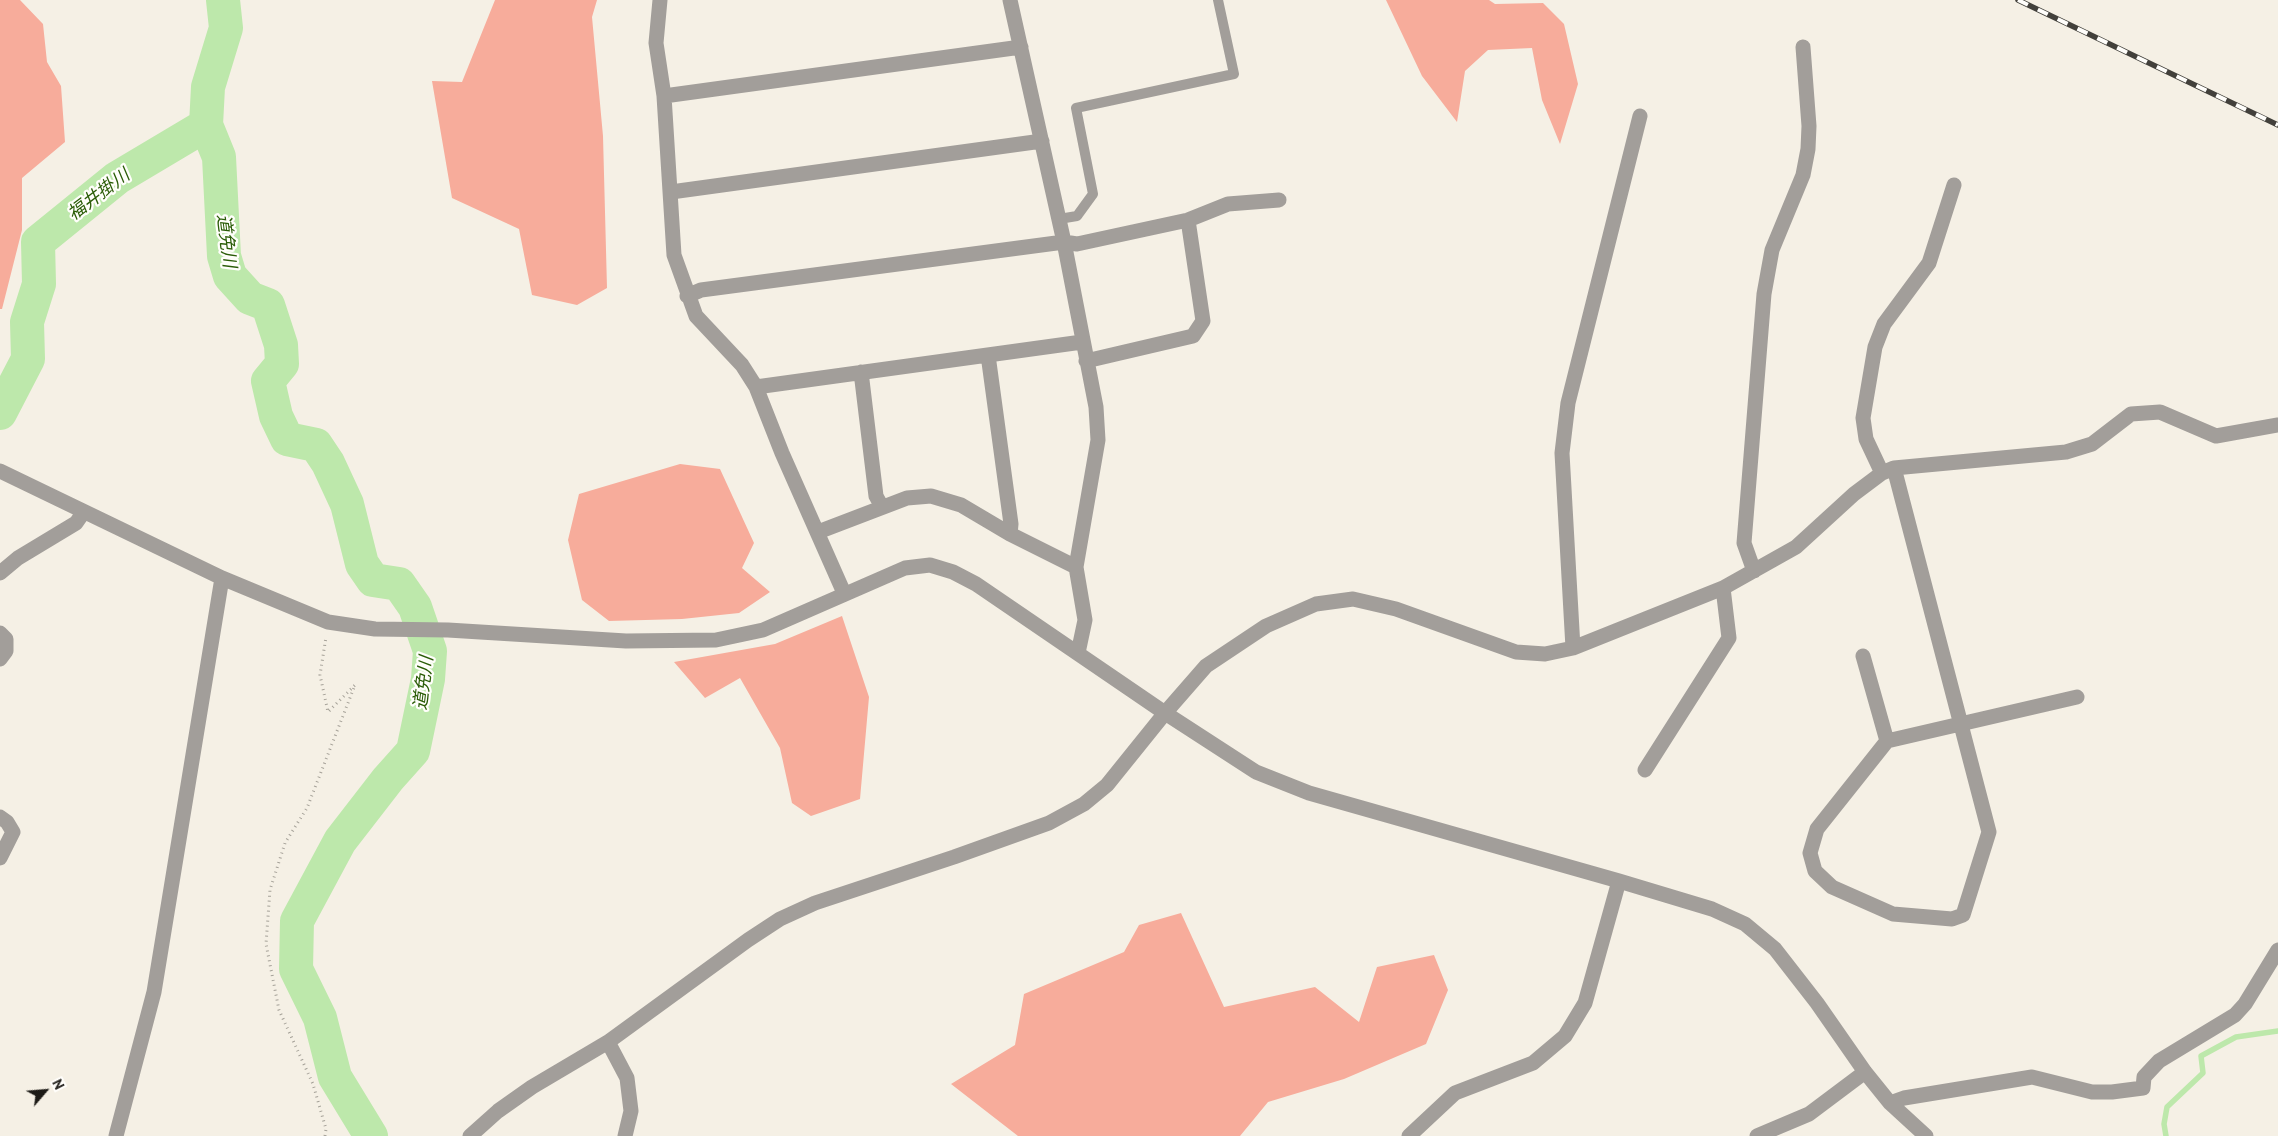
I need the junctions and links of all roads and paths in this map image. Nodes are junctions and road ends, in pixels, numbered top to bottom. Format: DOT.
graph roads {
  1 [pos="660,0"];
  2 [pos="1010,0"];
  3 [pos="1218,0"];
  4 [pos="1021,47"];
  5 [pos="1803,47"];
  6 [pos="664,96"];
  7 [pos="1640,116"];
  8 [pos="1042,141"];
  9 [pos="1954,185"];
  10 [pos="671,192"];
  11 [pos="1278,200"];
  12 [pos="1059,219"];
  13 [pos="1188,220"];
  14 [pos="1064,242"];
  15 [pos="687,296"];
  16 [pos="1082,342"];
  17 [pos="988,355"];
  18 [pos="1086,361"];
  19 [pos="861,372"];
  20 [pos="756,387"];
  21 [pos="2278,425"];
  22 [pos="0,471"];
  23 [pos="1888,471"];
  24 [pos="882,507"];
  25 [pos="84,513"];
  26 [pos="818,532"];
  27 [pos="1010,534"];
  28 [pos="1076,567"];
  29 [pos="1754,571"];
  30 [pos="0,573"];
  31 [pos="222,578"];
  32 [pos="1723,588"];
  33 [pos="844,593"];
  34 [pos="328,622"];
  35 [pos="0,633"];
  36 [pos="1573,648"];
  37 [pos="1078,653"];
  38 [pos="1863,656"];
  39 [pos="0,659"];
  40 [pos="2076,697"];
  41 [pos="1165,713"];
  42 [pos="1961,725"];
  43 [pos="1887,741"];
  44 [pos="1645,770"];
  45 [pos="0,817"];
  46 [pos="0,858"];
  47 [pos="1619,881"];
  48 [pos="2278,950"];
  49 [pos="608,1042"];
  50 [pos="1865,1072"];
  51 [pos="1890,1103"];
  52 [pos="116,1136"];
  53 [pos="325,1136"];
  54 [pos="470,1136"];
  55 [pos="625,1136"];
  56 [pos="1409,1136"];
  57 [pos="1757,1136"];
  58 [pos="1926,1136"];
  1 -- 6 [label="street"];
  2 -- 4 [label="street"];
  3 -- 12 [label="lane"];
  4 -- 6 [label="street"];
  4 -- 8 [label="street"];
  5 -- 29 [label="street"];
  6 -- 10 [label="street"];
  7 -- 36 [label="street"];
  8 -- 10 [label="street"];
  8 -- 12 [label="street"];
  9 -- 23 [label="street"];
  10 -- 15 [label="street"];
  11 -- 13 [label="street"];
  12 -- 14 [label="street"];
  13 -- 14 [label="street"];
  13 -- 18 [label="street"];
  14 -- 15 [label="street"];
  14 -- 16 [label="street"];
  15 -- 20 [label="street"];
  16 -- 17 [label="street"];
  16 -- 18 [label="street"];
  17 -- 19 [label="street"];
  17 -- 27 [label="street"];
  18 -- 28 [label="street"];
  19 -- 20 [label="street"];
  19 -- 24 [label="street"];
  20 -- 26 [label="street"];
  21 -- 23 [label="street"];
  22 -- 25 [label="street"];
  23 -- 29 [label="street"];
  23 -- 42 [label="street"];
  24 -- 26 [label="street"];
  24 -- 27 [label="street"];
  25 -- 30 [label="street"];
  25 -- 31 [label="street"];
  26 -- 33 [label="street"];
  27 -- 28 [label="street"];
  28 -- 37 [label="street"];
  29 -- 32 [label="street"];
  31 -- 34 [label="street"];
  31 -- 52 [label="street"];
  32 -- 36 [label="street"];
  32 -- 44 [label="street"];
  33 -- 34 [label="street"];
  33 -- 37 [label="street"];
  34 -- 53 [label="path"];
  35 -- 39 [label="street"];
  36 -- 41 [label="street"];
  37 -- 41 [label="street"];
  38 -- 43 [label="street"];
  40 -- 42 [label="street"];
  41 -- 47 [label="street"];
  41 -- 49 [label="street"];
  42 -- 43 [label="street"];
  42 -- 43 [label="street"];
  45 -- 46 [label="street"];
  47 -- 50 [label="street"];
  47 -- 56 [label="street"];
  48 -- 51 [label="street"];
  49 -- 54 [label="street"];
  49 -- 55 [label="street"];
  50 -- 51 [label="street"];
  50 -- 57 [label="street"];
  51 -- 58 [label="street"];
}
